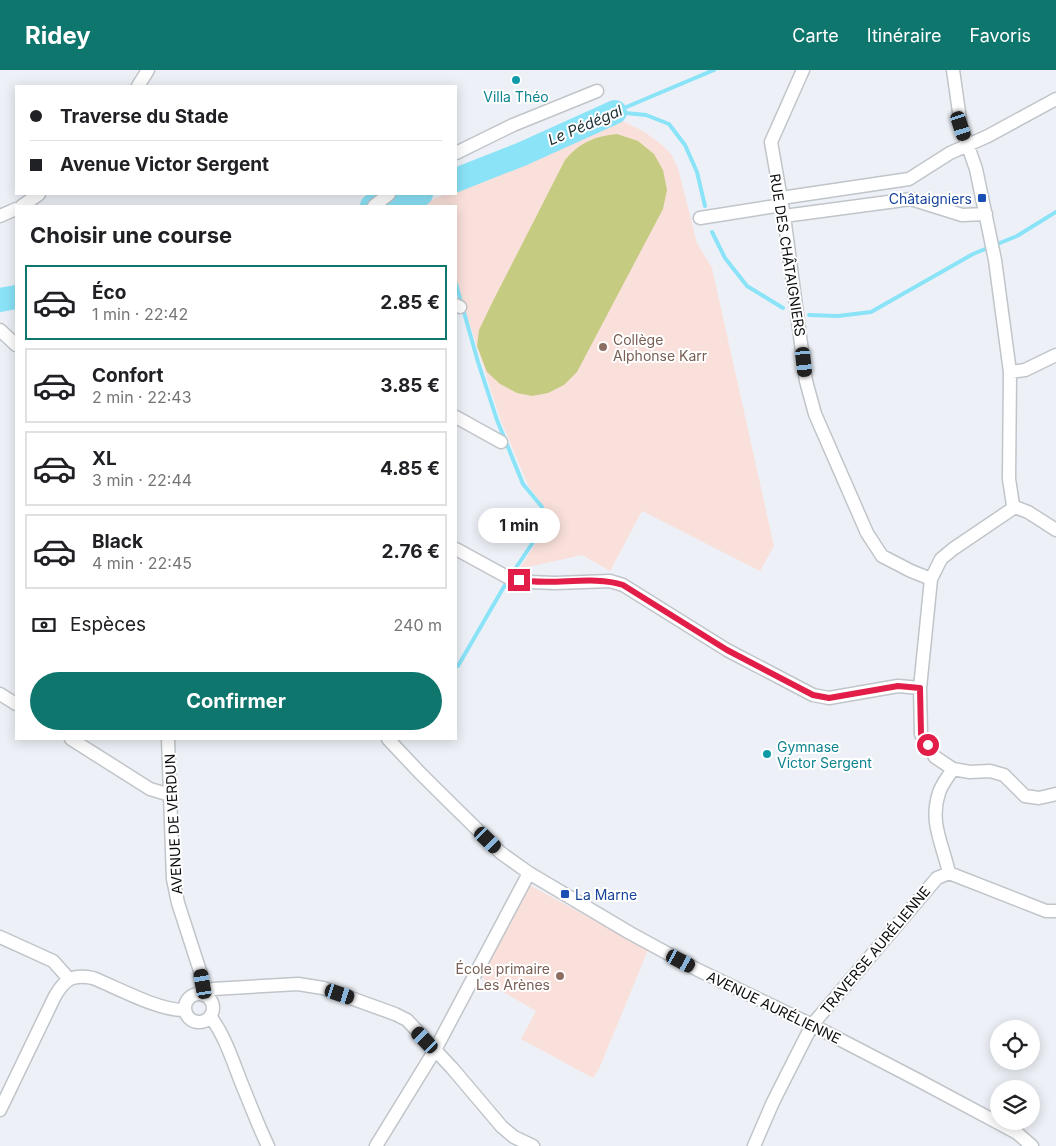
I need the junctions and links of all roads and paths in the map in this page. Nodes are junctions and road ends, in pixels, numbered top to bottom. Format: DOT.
graph roads {
  1 [pos="148,70"];
  2 [pos="803,70"];
  3 [pos="953,70"];
  4 [pos="139,85"];
  5 [pos="597,91"];
  6 [pos="1056,99"];
  7 [pos="967,146"];
  8 [pos="457,153"];
  9 [pos="908,179"];
  10 [pos="38,195"];
  11 [pos="388,195"];
  12 [pos="911,199"];
  13 [pos="23,205"];
  14 [pos="375,205"];
  15 [pos="783,206"];
  16 [pos="15,209"];
  17 [pos="986,214"];
  18 [pos="0,216"];
  19 [pos="700,218"];
  20 [pos="0,330"];
  21 [pos="15,344"];
  22 [pos="1056,355"];
  23 [pos="1010,372"];
  24 [pos="457,418"];
  25 [pos="501,442"];
  26 [pos="1015,507"];
  27 [pos="1056,530"];
  28 [pos="457,551"];
  29 [pos="930,579"];
  30 [pos="920,688"];
  31 [pos="0,694"];
  32 [pos="15,703"];
  33 [pos="73,740"];
  34 [pos="168,740"];
  35 [pos="389,740"];
  36 [pos="953,769"];
  37 [pos="1056,794"];
  38 [pos="170,795"];
  39 [pos="529,873"];
  40 [pos="949,873"];
  41 [pos="1056,911"];
  42 [pos="0,938"];
  43 [pos="69,979"];
  44 [pos="203,995"];
  45 [pos="185,1010"];
  46 [pos="210,1016"];
  47 [pos="812,1025"];
  48 [pos="435,1050"];
  49 [pos="0,1110"];
  50 [pos="268,1146"];
  51 [pos="376,1146"];
  52 [pos="534,1146"];
  53 [pos="754,1146"];
  54 [pos="1032,1146"];
  1 -- 4 [label="street"];
  2 -- 15 [label="street, RUE DES CHÂTAIGNIERS"];
  3 -- 7 [label="street"];
  5 -- 8 [label="street"];
  6 -- 7 [label="street"];
  7 -- 9 [label="street"];
  7 -- 17 [label="street"];
  9 -- 12 [label="street"];
  9 -- 15 [label="street"];
  10 -- 13 [label="street"];
  11 -- 14 [label="street"];
  12 -- 15 [label="street"];
  12 -- 17 [label="street"];
  15 -- 19 [label="street"];
  15 -- 29 [label="street, RUE DES CHÂTAIGNIERS"];
  16 -- 18 [label="street"];
  17 -- 23 [label="street"];
  20 -- 21 [label="street"];
  22 -- 23 [label="street"];
  23 -- 26 [label="street"];
  24 -- 25 [label="street"];
  26 -- 27 [label="street"];
  26 -- 29 [label="street"];
  28 -- 30 [label="street"];
  29 -- 30 [label="street"];
  30 -- 36 [label="street"];
  31 -- 32 [label="street"];
  33 -- 38 [label="street"];
  34 -- 38 [label="street, AVENUE DE VERDUN"];
  35 -- 39 [label="street, AVENUE AURÉLIENNE"];
  36 -- 37 [label="street"];
  36 -- 40 [label="street"];
  38 -- 44 [label="street, AVENUE DE VERDUN"];
  39 -- 47 [label="street, AVENUE AURÉLIENNE"];
  39 -- 48 [label="street"];
  40 -- 41 [label="street"];
  40 -- 47 [label="street, TRAVERSE AURÉLIENNE"];
  42 -- 43 [label="street"];
  43 -- 45 [label="street"];
  43 -- 49 [label="street"];
  44 -- 45 [label="street"];
  44 -- 46 [label="street"];
  44 -- 48 [label="street"];
  45 -- 46 [label="street"];
  46 -- 50 [label="street"];
  47 -- 53 [label="street, TRAVERSE AURÉLIENNE"];
  47 -- 54 [label="street, AVENUE AURÉLIENNE"];
  48 -- 51 [label="street"];
  48 -- 52 [label="street"];
}
